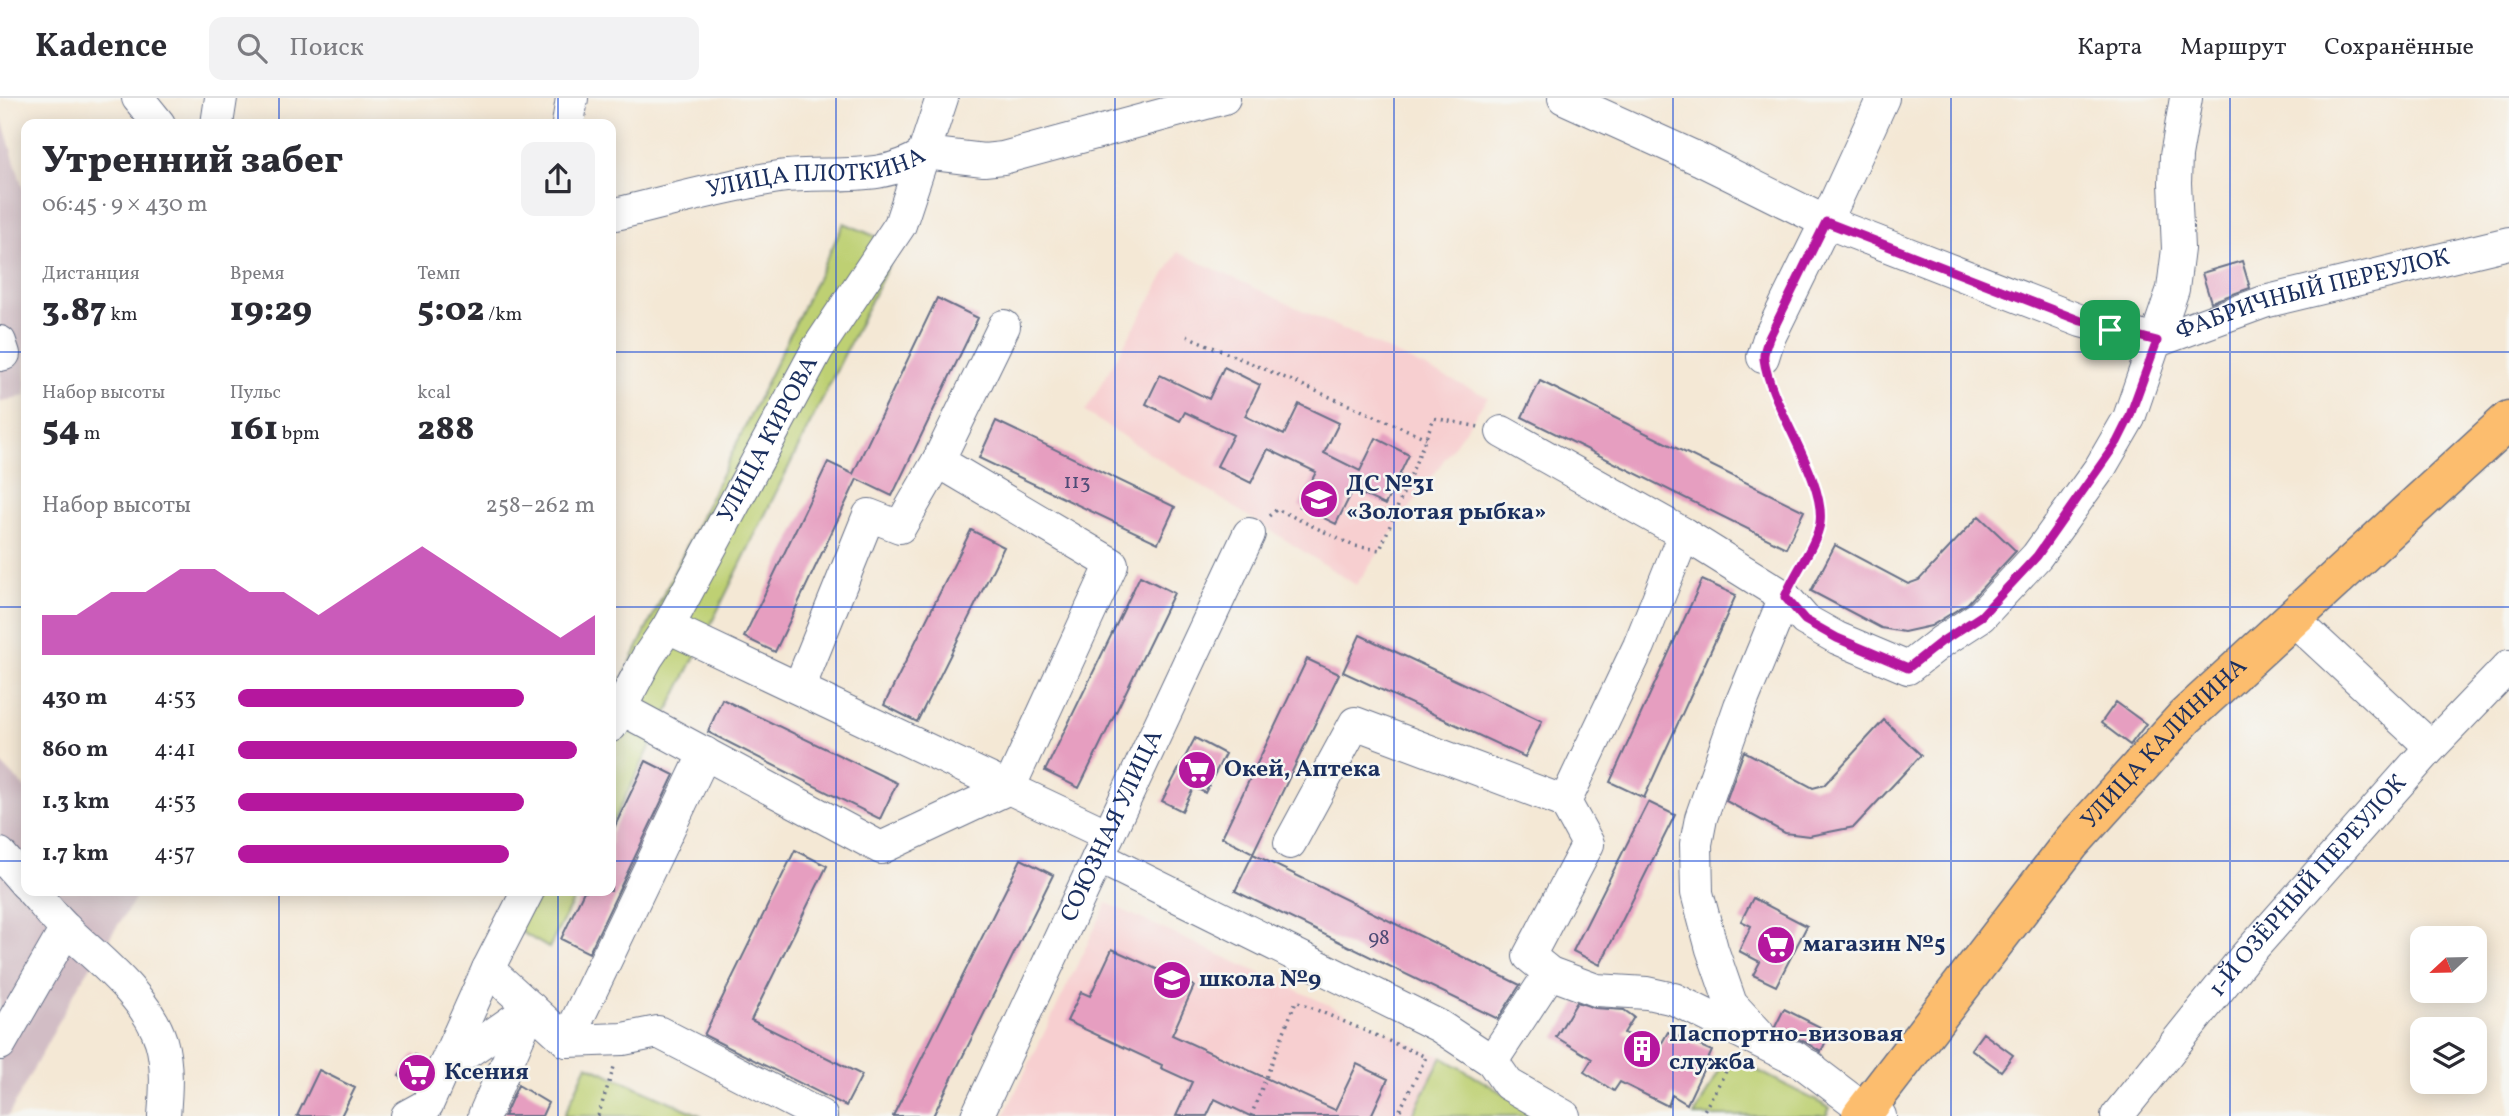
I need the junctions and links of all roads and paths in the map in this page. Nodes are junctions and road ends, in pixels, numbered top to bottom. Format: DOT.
graph roads {
  1 [pos="138,98"];
  2 [pos="221,98"];
  3 [pos="572,98"];
  4 [pos="942,98"];
  5 [pos="1224,98"];
  6 [pos="1564,98"];
  7 [pos="1883,98"];
  8 [pos="2186,98"];
  9 [pos="155,119"];
  10 [pos="218,119"];
  11 [pos="569,119"];
  12 [pos="925,153"];
  13 [pos="616,214"];
  14 [pos="1826,222"];
  15 [pos="2509,243"];
  16 [pos="1004,326"];
  17 [pos="1187,336"];
  18 [pos="2157,341"];
  19 [pos="0,342"];
  20 [pos="0,355"];
  21 [pos="1763,357"];
  22 [pos="2509,420"];
  23 [pos="1502,432"];
  24 [pos="1426,438"];
  25 [pos="938,461"];
  26 [pos="1249,534"];
  27 [pos="1684,534"];
  28 [pos="1785,597"];
  29 [pos="2292,618"];
  30 [pos="668,627"];
  31 [pos="2509,666"];
  32 [pos="799,688"];
  33 [pos="616,717"];
  34 [pos="2431,747"];
  35 [pos="705,753"];
  36 [pos="1009,788"];
  37 [pos="1565,802"];
  38 [pos="1290,843"];
  39 [pos="1103,846"];
  40 [pos="33,896"];
  41 [pos="524,896"];
  42 [pos="66,929"];
  43 [pos="488,969"];
  44 [pos="1550,973"];
  45 [pos="531,1008"];
  46 [pos="1746,1036"];
  47 [pos="623,1039"];
  48 [pos="567,1041"];
  49 [pos="0,1044"];
  50 [pos="1492,1061"];
  51 [pos="1811,1067"];
  52 [pos="442,1069"];
  53 [pos="1869,1114"];
  54 [pos="164,1116"];
  55 [pos="407,1116"];
  56 [pos="485,1116"];
  57 [pos="598,1116"];
  58 [pos="821,1116"];
  59 [pos="976,1116"];
  60 [pos="1251,1116"];
  61 [pos="1397,1116"];
  62 [pos="1564,1116"];
  63 [pos="1701,1116"];
  64 [pos="2117,1116"];
  1 -- 9 [label="street"];
  2 -- 10 [label="street"];
  3 -- 11 [label="street"];
  4 -- 12 [label="street, УЛИЦА КИРОВА"];
  5 -- 12 [label="street, УЛИЦА ПЛОТКИНА"];
  6 -- 14 [label="street"];
  7 -- 14 [label="street"];
  8 -- 18 [label="street"];
  12 -- 13 [label="street, УЛИЦА ПЛОТКИНА"];
  12 -- 30 [label="street, УЛИЦА КИРОВА"];
  14 -- 18 [label="street"];
  14 -- 21 [label="street"];
  15 -- 18 [label="street, ФАБРИЧНЫЙ ПЕРЕУЛОК"];
  16 -- 25 [label="street"];
  17 -- 24 [label="path"];
  18 -- 28 [label="street, ФАБРИЧНЫЙ ПЕРЕУЛОК"];
  19 -- 20 [label="street"];
  21 -- 28 [label="path"];
  22 -- 29 [label="main road, УЛИЦА КАЛИНИНА"];
  23 -- 24 [label="path"];
  23 -- 27 [label="street"];
  24 -- 26 [label="path"];
  25 -- 32 [label="street"];
  25 -- 36 [label="street"];
  26 -- 39 [label="street, СОЮЗНАЯ УЛИЦА"];
  27 -- 28 [label="street"];
  27 -- 37 [label="street"];
  28 -- 51 [label="street, УЛИЦА КАЛИНИНА"];
  29 -- 34 [label="street"];
  29 -- 53 [label="main road, УЛИЦА КАЛИНИНА"];
  30 -- 32 [label="street"];
  30 -- 33 [label="street, УЛИЦА КИРОВА"];
  31 -- 34 [label="street, 1-Й ОЗЁРНЫЙ ПЕРЕУЛОК"];
  32 -- 36 [label="street"];
  33 -- 35 [label="street"];
  34 -- 64 [label="street, 1-Й ОЗЁРНЫЙ ПЕРЕУЛОК"];
  35 -- 36 [label="street"];
  35 -- 48 [label="street"];
  36 -- 39 [label="street"];
  37 -- 38 [label="street"];
  37 -- 44 [label="street"];
  39 -- 50 [label="street"];
  39 -- 59 [label="street, СОЮЗНАЯ УЛИЦА"];
  40 -- 42 [label="street"];
  41 -- 43 [label="street"];
  42 -- 49 [label="street"];
  42 -- 54 [label="street"];
  43 -- 45 [label="street"];
  43 -- 52 [label="street"];
  44 -- 46 [label="street"];
  44 -- 50 [label="street"];
  45 -- 48 [label="street"];
  45 -- 52 [label="street"];
  45 -- 56 [label="street"];
  46 -- 51 [label="street"];
  46 -- 63 [label="path"];
  47 -- 48 [label="street"];
  47 -- 57 [label="path"];
  47 -- 58 [label="street"];
  50 -- 62 [label="street"];
  51 -- 53 [label="street, УЛИЦА КАЛИНИНА"];
  52 -- 55 [label="street"];
  60 -- 61 [label="path"];
}
